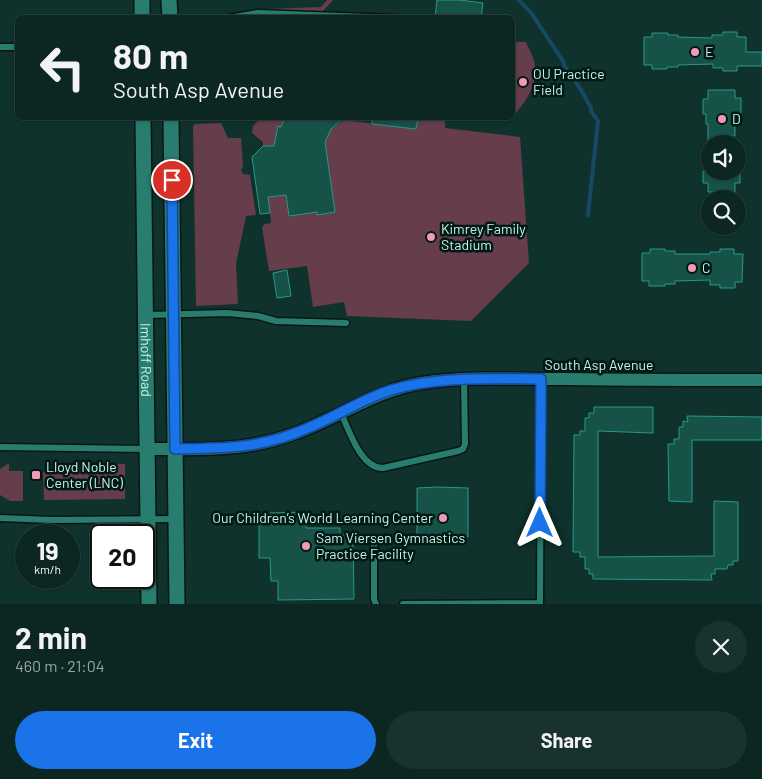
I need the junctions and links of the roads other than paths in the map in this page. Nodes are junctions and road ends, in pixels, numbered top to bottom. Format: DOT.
graph roads {
  1 [pos="142,0"];
  2 [pos="169,0"];
  3 [pos="142,15"];
  4 [pos="170,15"];
  5 [pos="245,15"];
  6 [pos="313,15"];
  7 [pos="0,47"];
  8 [pos="15,47"];
  9 [pos="143,120"];
  10 [pos="171,120"];
  11 [pos="144,180"];
  12 [pos="172,180"];
  13 [pos="173,314"];
  14 [pos="146,315"];
  15 [pos="346,323"];
  16 [pos="541,379"];
  17 [pos="464,380"];
  18 [pos="762,380"];
  19 [pos="341,413"];
  20 [pos="0,447"];
  21 [pos="147,449"];
  22 [pos="175,449"];
  23 [pos="0,518"];
  24 [pos="176,519"];
  25 [pos="148,520"];
  26 [pos="374,543"];
  27 [pos="540,603"];
  28 [pos="149,604"];
  29 [pos="177,604"];
  30 [pos="376,604"];
  31 [pos="403,604"];
  1 -- 3 [label="main road"];
  2 -- 4 [label="main road"];
  5 -- 6 [label="lane"];
  7 -- 8 [label="lane"];
  9 -- 11 [label="main road, Imhoff Road"];
  10 -- 12 [label="main road, Imhoff Road"];
  11 -- 12 [label="lane"];
  11 -- 14 [label="main road, Imhoff Road"];
  12 -- 13 [label="main road, Imhoff Road"];
  13 -- 14 [label="lane"];
  13 -- 15 [label="lane"];
  13 -- 22 [label="main road, Imhoff Road"];
  14 -- 21 [label="main road, Imhoff Road"];
  16 -- 17 [label="street, South Asp Avenue"];
  16 -- 18 [label="street, South Asp Avenue"];
  16 -- 27 [label="lane"];
  17 -- 19 [label="street, South Asp Avenue"];
  17 -- 19 [label="lane"];
  19 -- 22 [label="street, South Asp Avenue"];
  20 -- 21 [label="lane"];
  21 -- 22 [label="street, South Asp Avenue"];
  21 -- 25 [label="main road, Imhoff Road"];
  22 -- 24 [label="main road, Imhoff Road"];
  23 -- 25 [label="lane"];
  24 -- 25 [label="lane"];
  24 -- 29 [label="main road, Imhoff Road"];
  25 -- 28 [label="main road, Imhoff Road"];
  26 -- 30 [label="lane"];
  27 -- 31 [label="lane"];
}
